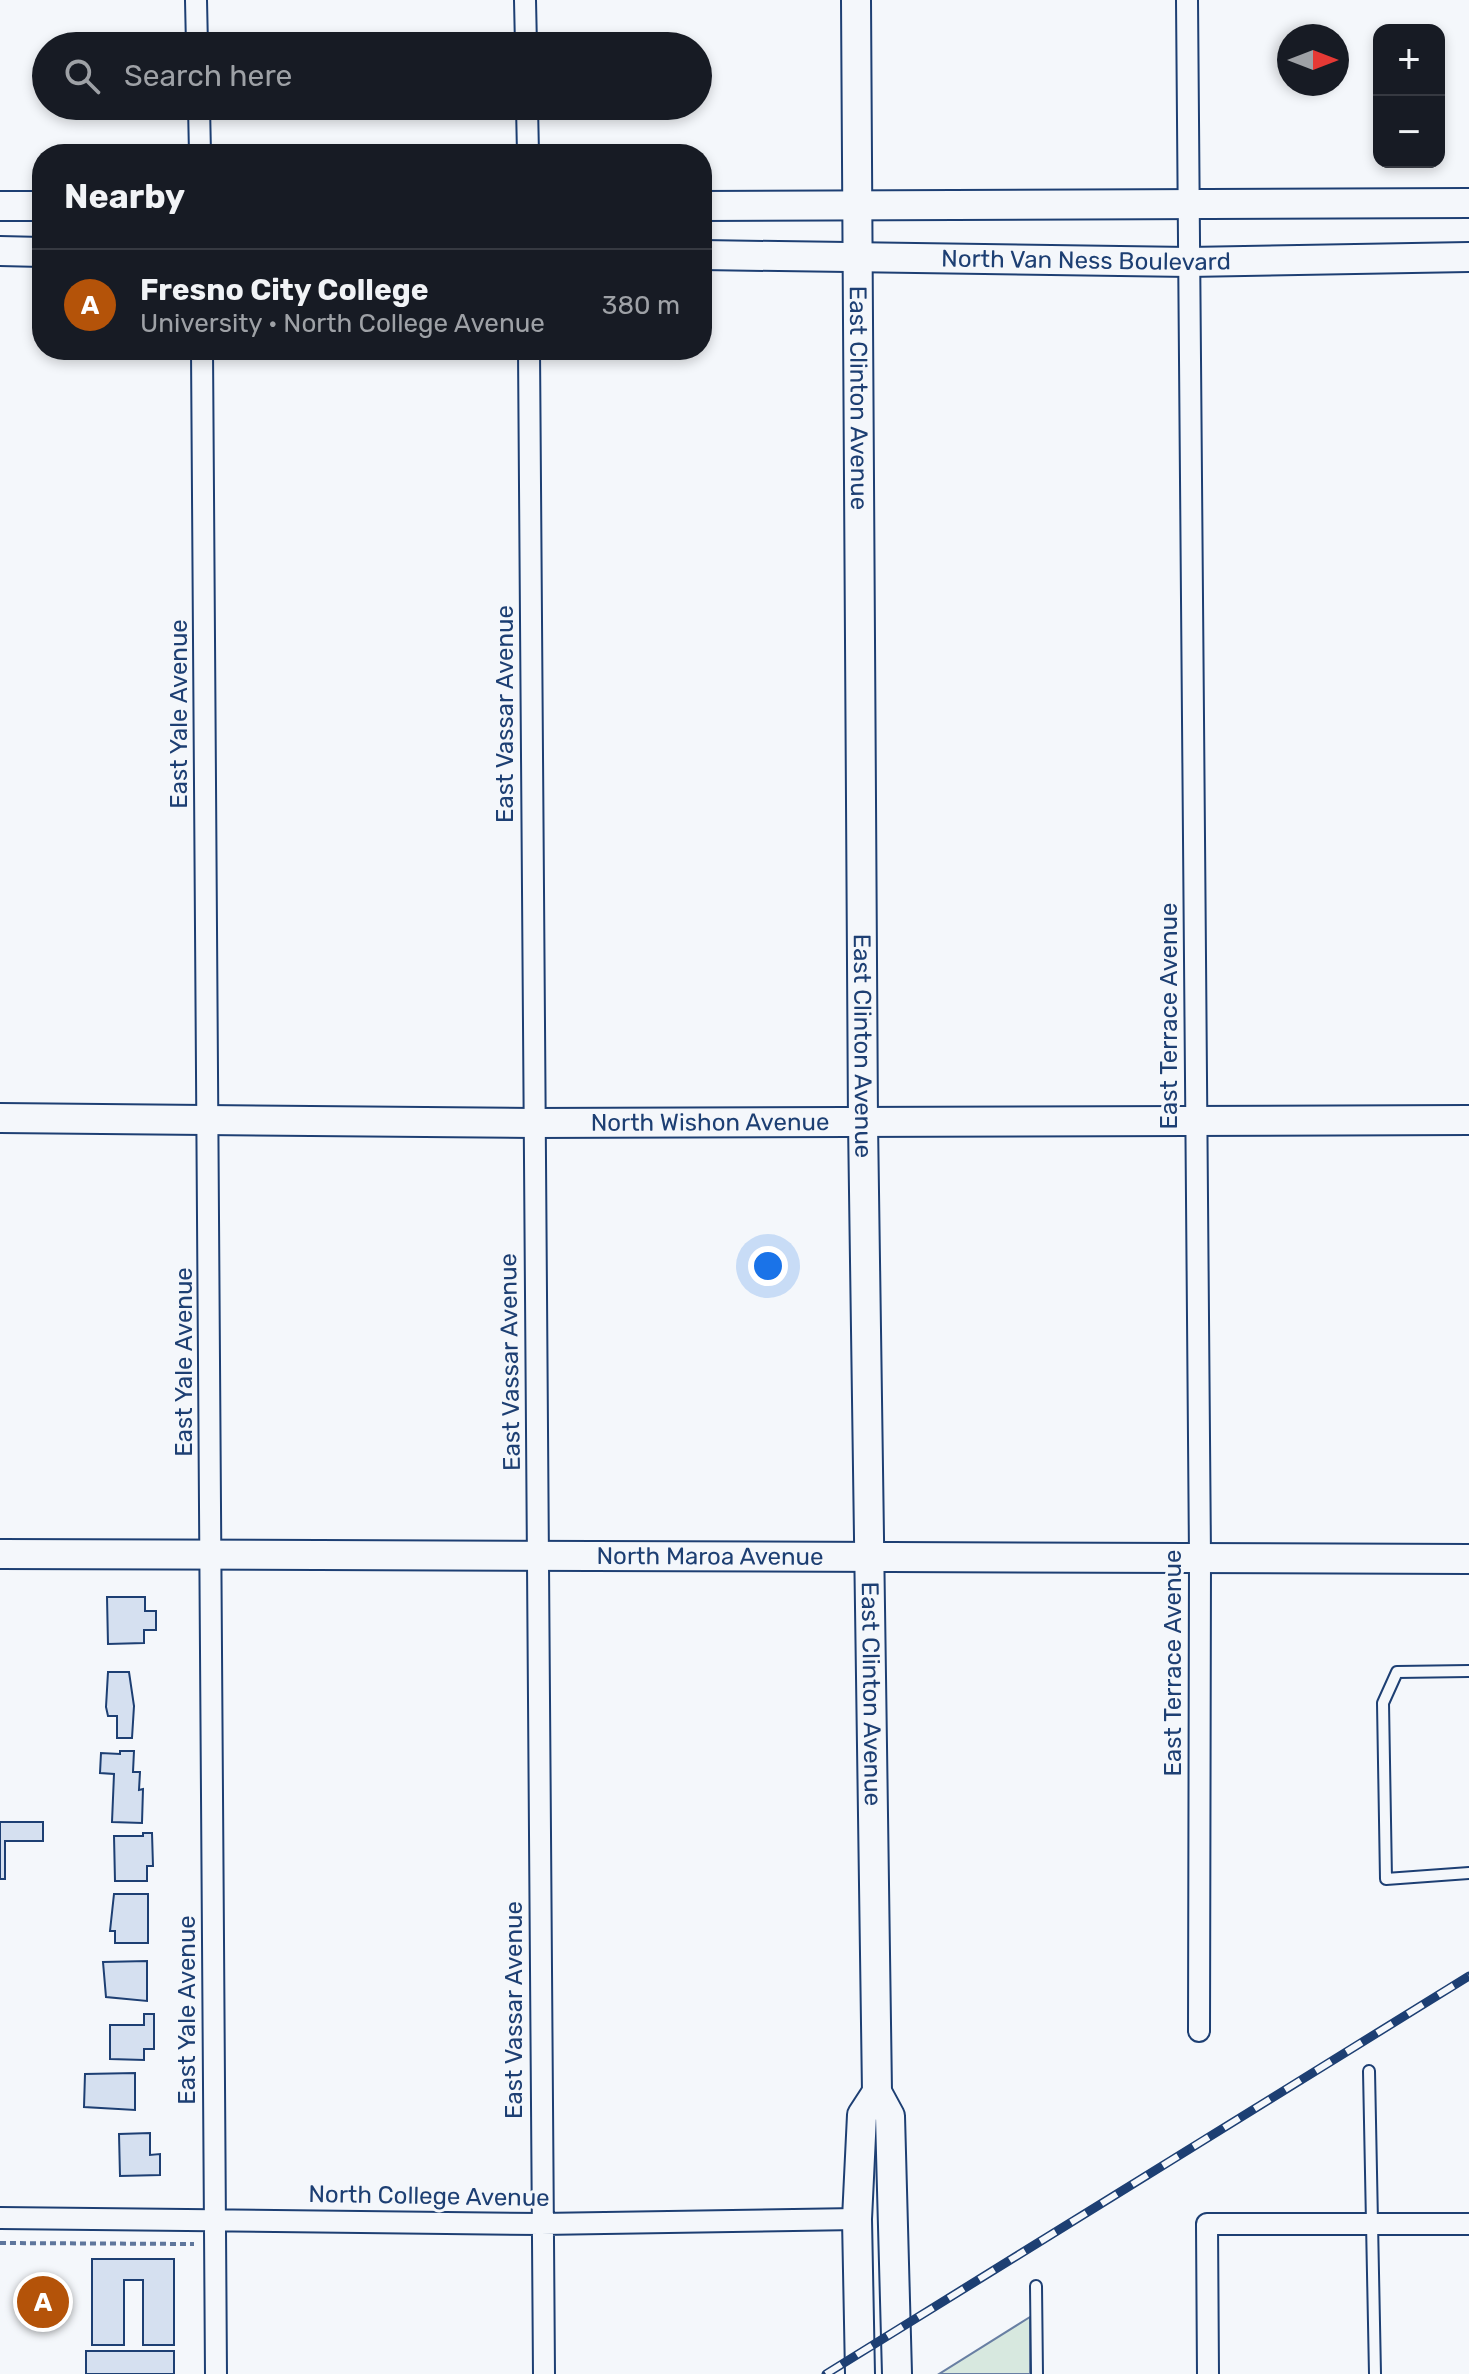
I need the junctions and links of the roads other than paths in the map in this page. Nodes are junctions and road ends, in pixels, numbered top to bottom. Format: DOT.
graph roads {
  1 [pos="196,0"];
  2 [pos="525,0"];
  3 [pos="856,0"];
  4 [pos="1187,0"];
  5 [pos="197,32"];
  6 [pos="526,32"];
  7 [pos="199,120"];
  8 [pos="527,120"];
  9 [pos="200,144"];
  10 [pos="528,144"];
  11 [pos="1189,203"];
  12 [pos="1469,203"];
  13 [pos="0,206"];
  14 [pos="32,206"];
  15 [pos="712,206"];
  16 [pos="858,206"];
  17 [pos="0,251"];
  18 [pos="32,252"];
  19 [pos="712,255"];
  20 [pos="859,256"];
  21 [pos="1469,257"];
  22 [pos="1189,262"];
  23 [pos="202,360"];
  24 [pos="529,360"];
  25 [pos="0,1118"];
  26 [pos="208,1119"];
  27 [pos="1469,1120"];
  28 [pos="863,1122"];
  29 [pos="1196,1122"];
  30 [pos="533,1123"];
  31 [pos="0,1554"];
  32 [pos="211,1555"];
  33 [pos="539,1555"];
  34 [pos="869,1557"];
  35 [pos="1200,1557"];
  36 [pos="1469,1559"];
  37 [pos="1469,1671"];
  38 [pos="1469,1873"];
  39 [pos="1199,2031"];
  40 [pos="1369,2071"];
  41 [pos="877,2092"];
  42 [pos="0,2218"];
  43 [pos="214,2219"];
  44 [pos="857,2219"];
  45 [pos="541,2224"];
  46 [pos="1374,2224"];
  47 [pos="1469,2224"];
  48 [pos="1036,2286"];
  49 [pos="897,2333"];
  50 [pos="216,2374"];
  51 [pos="544,2374"];
  52 [pos="860,2374"];
  53 [pos="897,2374"];
  54 [pos="1037,2374"];
  55 [pos="1208,2374"];
  56 [pos="1375,2374"];
  1 -- 5 [label="street"];
  2 -- 6 [label="street"];
  3 -- 16 [label="main road, East Clinton Avenue"];
  4 -- 11 [label="street, East Terrace Avenue"];
  7 -- 9 [label="street"];
  8 -- 10 [label="street"];
  11 -- 12 [label="main road"];
  11 -- 16 [label="main road"];
  11 -- 22 [label="street, East Terrace Avenue"];
  13 -- 14 [label="main road"];
  15 -- 16 [label="main road"];
  16 -- 20 [label="main road, East Clinton Avenue"];
  17 -- 18 [label="main road"];
  19 -- 20 [label="main road, North Van Ness Boulevard"];
  20 -- 22 [label="main road, North Van Ness Boulevard"];
  20 -- 28 [label="main road, East Clinton Avenue"];
  21 -- 22 [label="main road, North Van Ness Boulevard"];
  22 -- 29 [label="street, East Terrace Avenue"];
  23 -- 26 [label="street, East Yale Avenue"];
  24 -- 30 [label="street, East Vassar Avenue"];
  25 -- 26 [label="main road, North Wishon Avenue"];
  26 -- 30 [label="main road, North Wishon Avenue"];
  26 -- 32 [label="street, East Yale Avenue"];
  27 -- 29 [label="main road, North Wishon Avenue"];
  28 -- 29 [label="main road, North Wishon Avenue"];
  28 -- 30 [label="main road, North Wishon Avenue"];
  28 -- 34 [label="main road, East Clinton Avenue"];
  29 -- 35 [label="street, East Terrace Avenue"];
  30 -- 33 [label="street, East Vassar Avenue"];
  31 -- 32 [label="main road, North Maroa Avenue"];
  32 -- 33 [label="main road, North Maroa Avenue"];
  32 -- 43 [label="street, East Yale Avenue"];
  33 -- 34 [label="main road, North Maroa Avenue"];
  33 -- 45 [label="street, East Vassar Avenue"];
  34 -- 35 [label="main road, North Maroa Avenue"];
  34 -- 41 [label="main road, East Clinton Avenue"];
  35 -- 36 [label="main road, North Maroa Avenue"];
  35 -- 39 [label="street, East Terrace Avenue"];
  37 -- 38 [label="lane"];
  40 -- 46 [label="lane"];
  41 -- 44 [label="main road, East Clinton Avenue"];
  41 -- 49 [label="main road, East Clinton Avenue"];
  42 -- 43 [label="street, North College Avenue"];
  43 -- 45 [label="street, North College Avenue"];
  43 -- 50 [label="street, East Yale Avenue"];
  44 -- 45 [label="street, North College Avenue"];
  44 -- 49 [label="main road"];
  44 -- 52 [label="main road, East Clinton Avenue"];
  45 -- 51 [label="street, East Vassar Avenue"];
  46 -- 47 [label="street"];
  46 -- 55 [label="street"];
  46 -- 56 [label="lane"];
  48 -- 54 [label="lane"];
  49 -- 53 [label="main road, East Clinton Avenue"];
}
